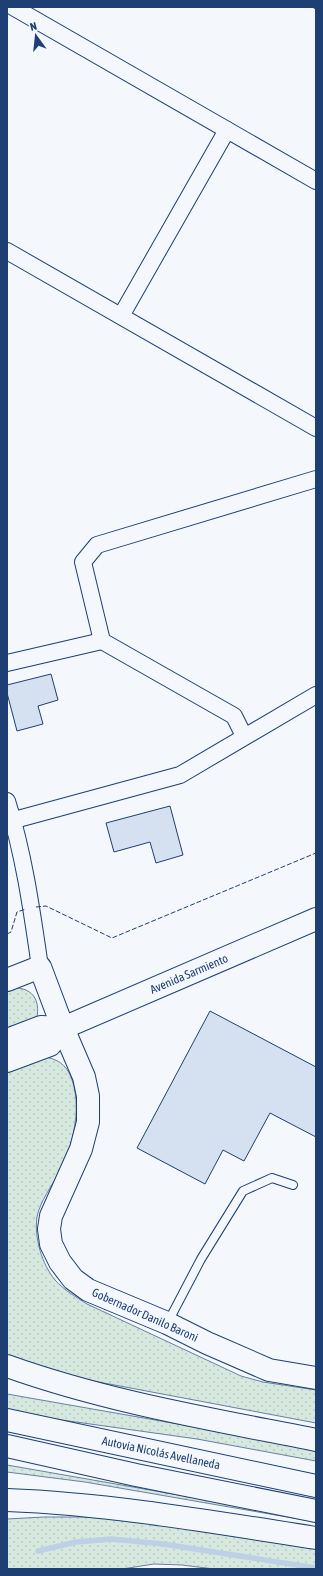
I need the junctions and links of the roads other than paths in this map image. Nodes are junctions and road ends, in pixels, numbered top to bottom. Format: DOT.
graph roads {
  1 [pos="13,7"];
  2 [pos="227,130"];
  3 [pos="316,181"];
  4 [pos="7,250"];
  5 [pos="121,316"];
  6 [pos="316,428"];
  7 [pos="316,479"];
  8 [pos="102,641"];
  9 [pos="7,663"];
  10 [pos="316,695"];
  11 [pos="244,736"];
  12 [pos="7,801"];
  13 [pos="10,821"];
  14 [pos="316,919"];
  15 [pos="40,967"];
  16 [pos="7,980"];
  17 [pos="62,1028"];
  18 [pos="7,1040"];
  19 [pos="7,1061"];
  20 [pos="293,1185"];
  21 [pos="167,1323"];
  22 [pos="7,1366"];
  23 [pos="316,1378"];
  24 [pos="9,1420"];
  25 [pos="316,1440"];
  26 [pos="7,1446"];
  27 [pos="316,1486"];
  28 [pos="7,1500"];
  29 [pos="316,1511"];
  30 [pos="316,1538"];
  1 -- 2 [label="street"];
  2 -- 3 [label="street"];
  2 -- 5 [label="street"];
  4 -- 5 [label="street"];
  5 -- 6 [label="street"];
  7 -- 8 [label="street"];
  8 -- 9 [label="street"];
  8 -- 11 [label="street"];
  10 -- 11 [label="street"];
  11 -- 13 [label="street"];
  12 -- 13 [label="street"];
  13 -- 15 [label="street"];
  14 -- 17 [label="main road, Avenida Sarmiento"];
  15 -- 16 [label="main road"];
  15 -- 17 [label="main road, Gobernador Danilo Baroni"];
  17 -- 18 [label="main road, Avenida Sarmiento"];
  17 -- 19 [label="main road"];
  17 -- 21 [label="main road, Gobernador Danilo Baroni"];
  20 -- 21 [label="lane"];
  21 -- 23 [label="main road, Gobernador Danilo Baroni"];
  22 -- 25 [label="main road"];
  24 -- 27 [label="main road, Autovía Nicolás Avellaneda"];
  26 -- 29 [label="main road"];
  28 -- 30 [label="main road"];
}
